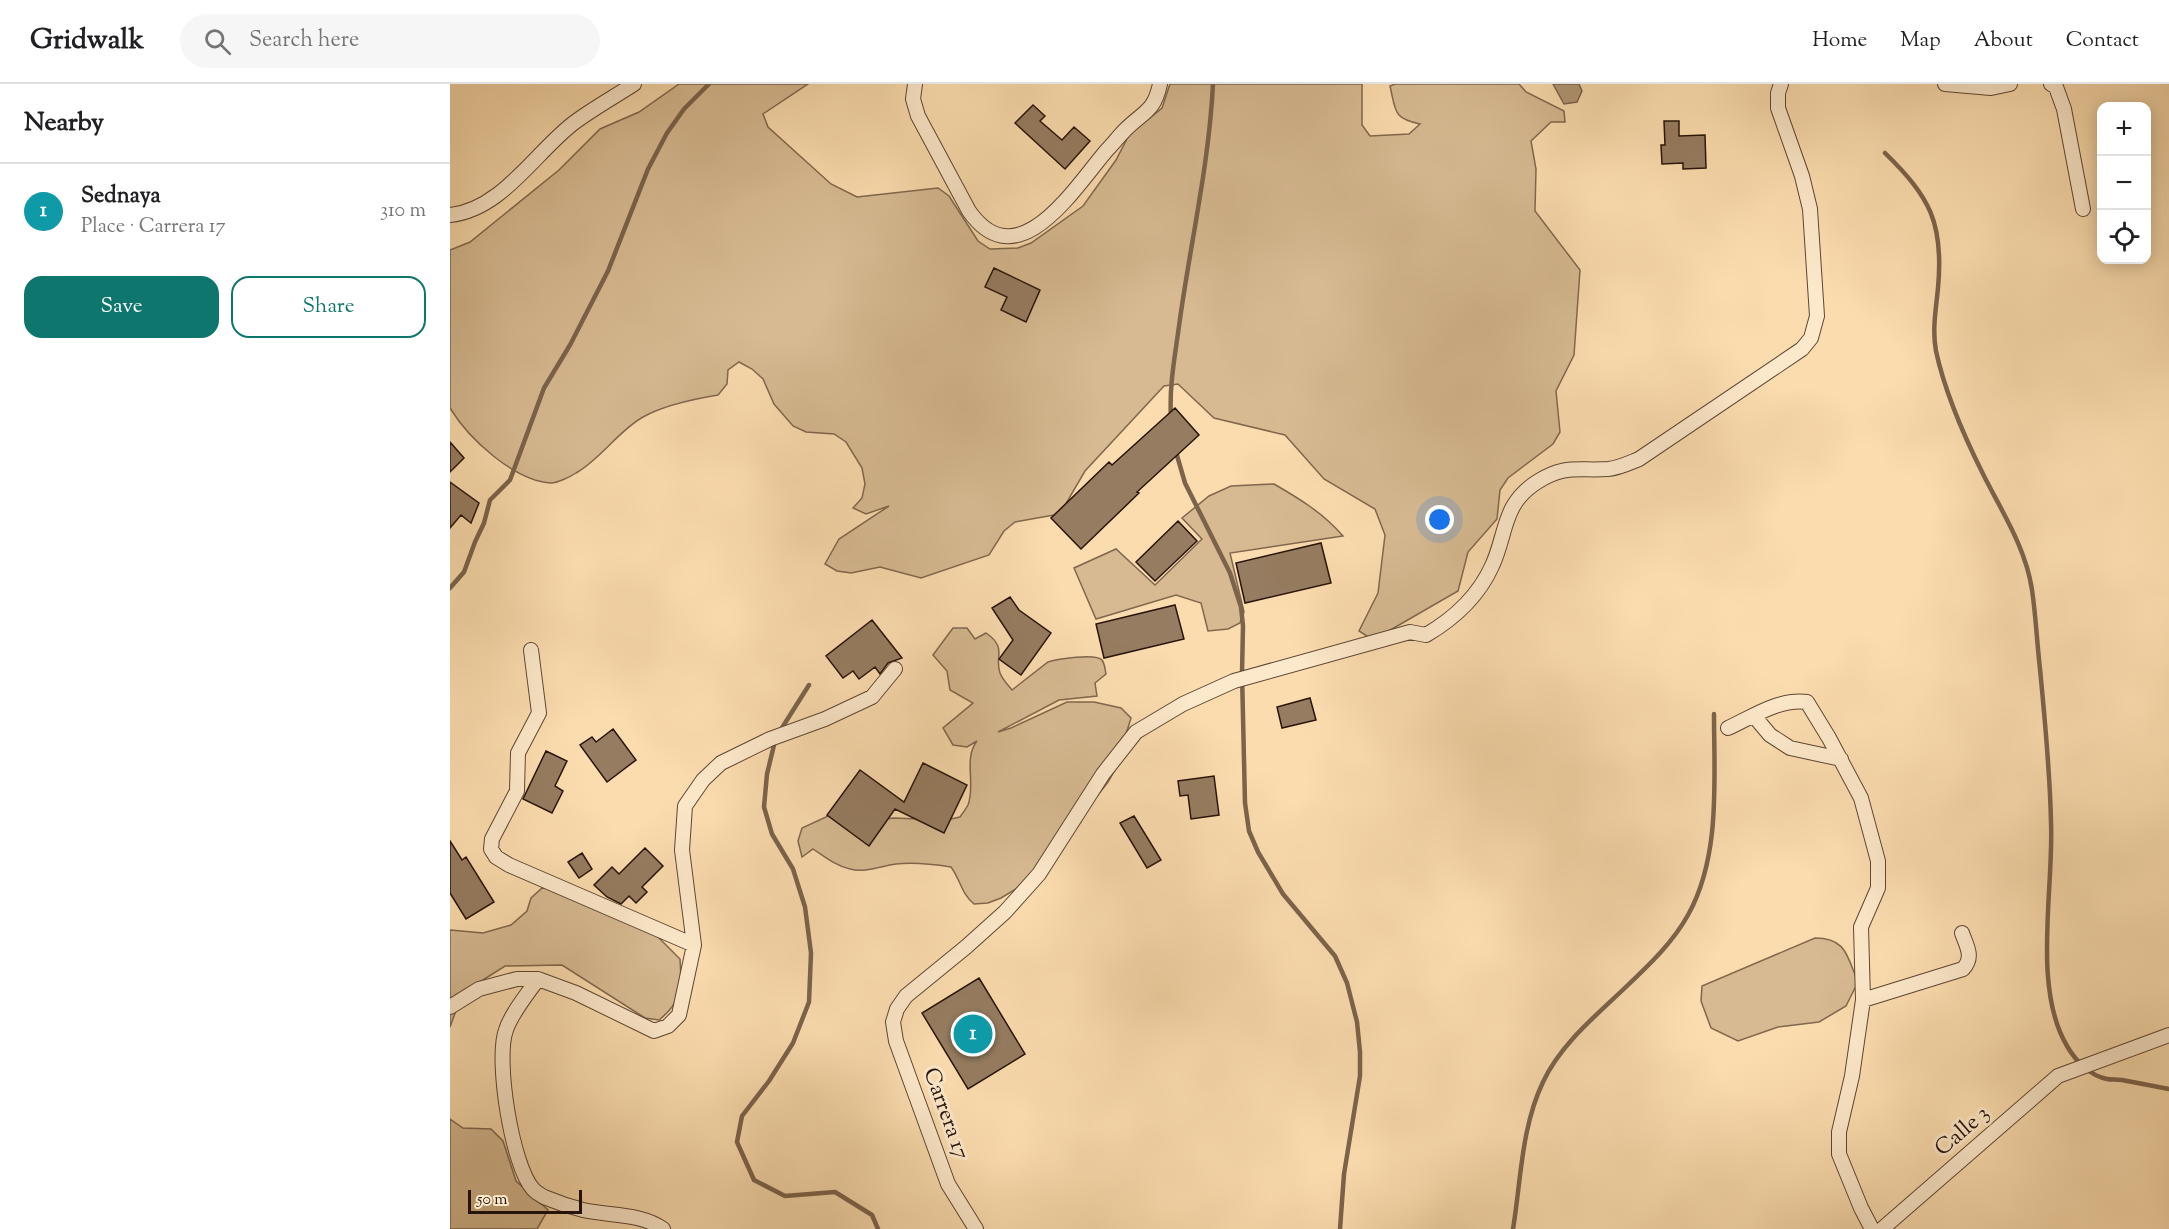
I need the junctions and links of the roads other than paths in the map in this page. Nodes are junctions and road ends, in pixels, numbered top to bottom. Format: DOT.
graph roads {
  1 [pos="634,84"];
  2 [pos="915,84"];
  3 [pos="1161,84"];
  4 [pos="1781,84"];
  5 [pos="1945,84"];
  6 [pos="2010,84"];
  7 [pos="2050,84"];
  8 [pos="2083,209"];
  9 [pos="450,215"];
  10 [pos="531,650"];
  11 [pos="895,669"];
  12 [pos="1754,716"];
  13 [pos="1728,728"];
  14 [pos="1840,759"];
  15 [pos="1962,933"];
  16 [pos="694,945"];
  17 [pos="538,980"];
  18 [pos="1863,1000"];
  19 [pos="450,1007"];
  20 [pos="2169,1035"];
  21 [pos="663,1229"];
  22 [pos="976,1229"];
  23 [pos="1872,1229"];
  24 [pos="1882,1229"];
  1 -- 9 [label="street"];
  2 -- 3 [label="street"];
  4 -- 22 [label="street, Carrera 17"];
  5 -- 6 [label="street"];
  7 -- 8 [label="street"];
  10 -- 16 [label="street"];
  11 -- 16 [label="street"];
  12 -- 13 [label="street"];
  12 -- 14 [label="street"];
  12 -- 14 [label="street"];
  14 -- 18 [label="street"];
  15 -- 18 [label="street"];
  16 -- 17 [label="street"];
  17 -- 19 [label="street"];
  17 -- 21 [label="street"];
  18 -- 23 [label="street"];
  20 -- 24 [label="street, Calle 3"];
}
